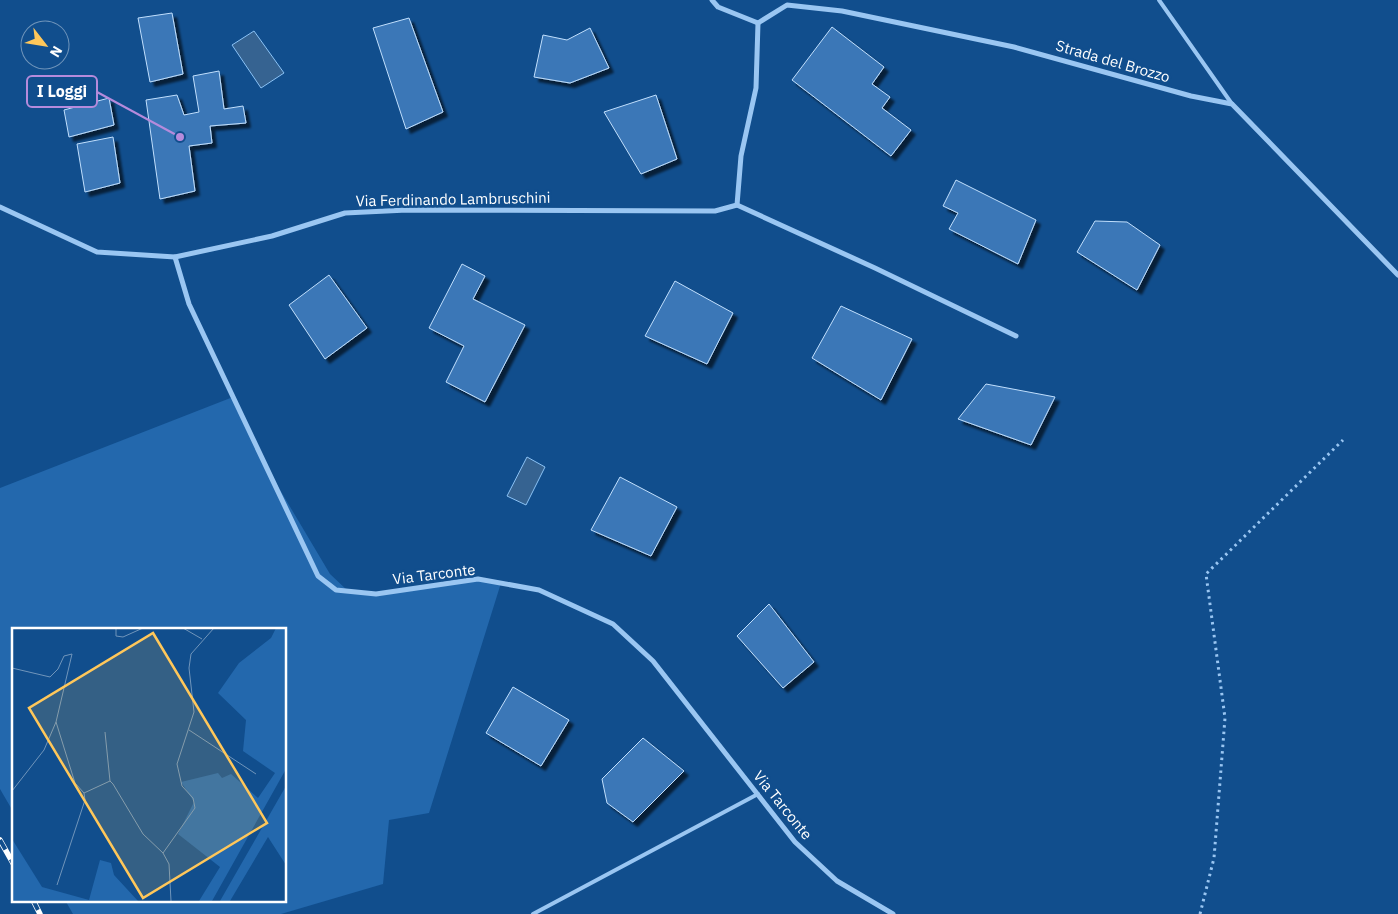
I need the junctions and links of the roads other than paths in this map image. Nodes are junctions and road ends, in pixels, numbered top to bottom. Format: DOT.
graph roads {
  1 [pos="712,0"];
  2 [pos="1159,0"];
  3 [pos="758,23"];
  4 [pos="1232,104"];
  5 [pos="737,205"];
  6 [pos="0,207"];
  7 [pos="175,257"];
  8 [pos="1398,275"];
  9 [pos="1016,336"];
  10 [pos="758,794"];
  11 [pos="533,914"];
  12 [pos="893,914"];
  1 -- 3 [label="street"];
  2 -- 4 [label="lane"];
  3 -- 4 [label="street, Strada del Brozzo"];
  3 -- 5 [label="street"];
  4 -- 8 [label="street"];
  5 -- 7 [label="street, Via Ferdinando Lambruschini"];
  5 -- 9 [label="street"];
  6 -- 7 [label="street, Via Ferdinando Lambruschini"];
  7 -- 10 [label="street, Via Tarconte"];
  10 -- 11 [label="lane"];
  10 -- 12 [label="street, Via Tarconte"];
}
